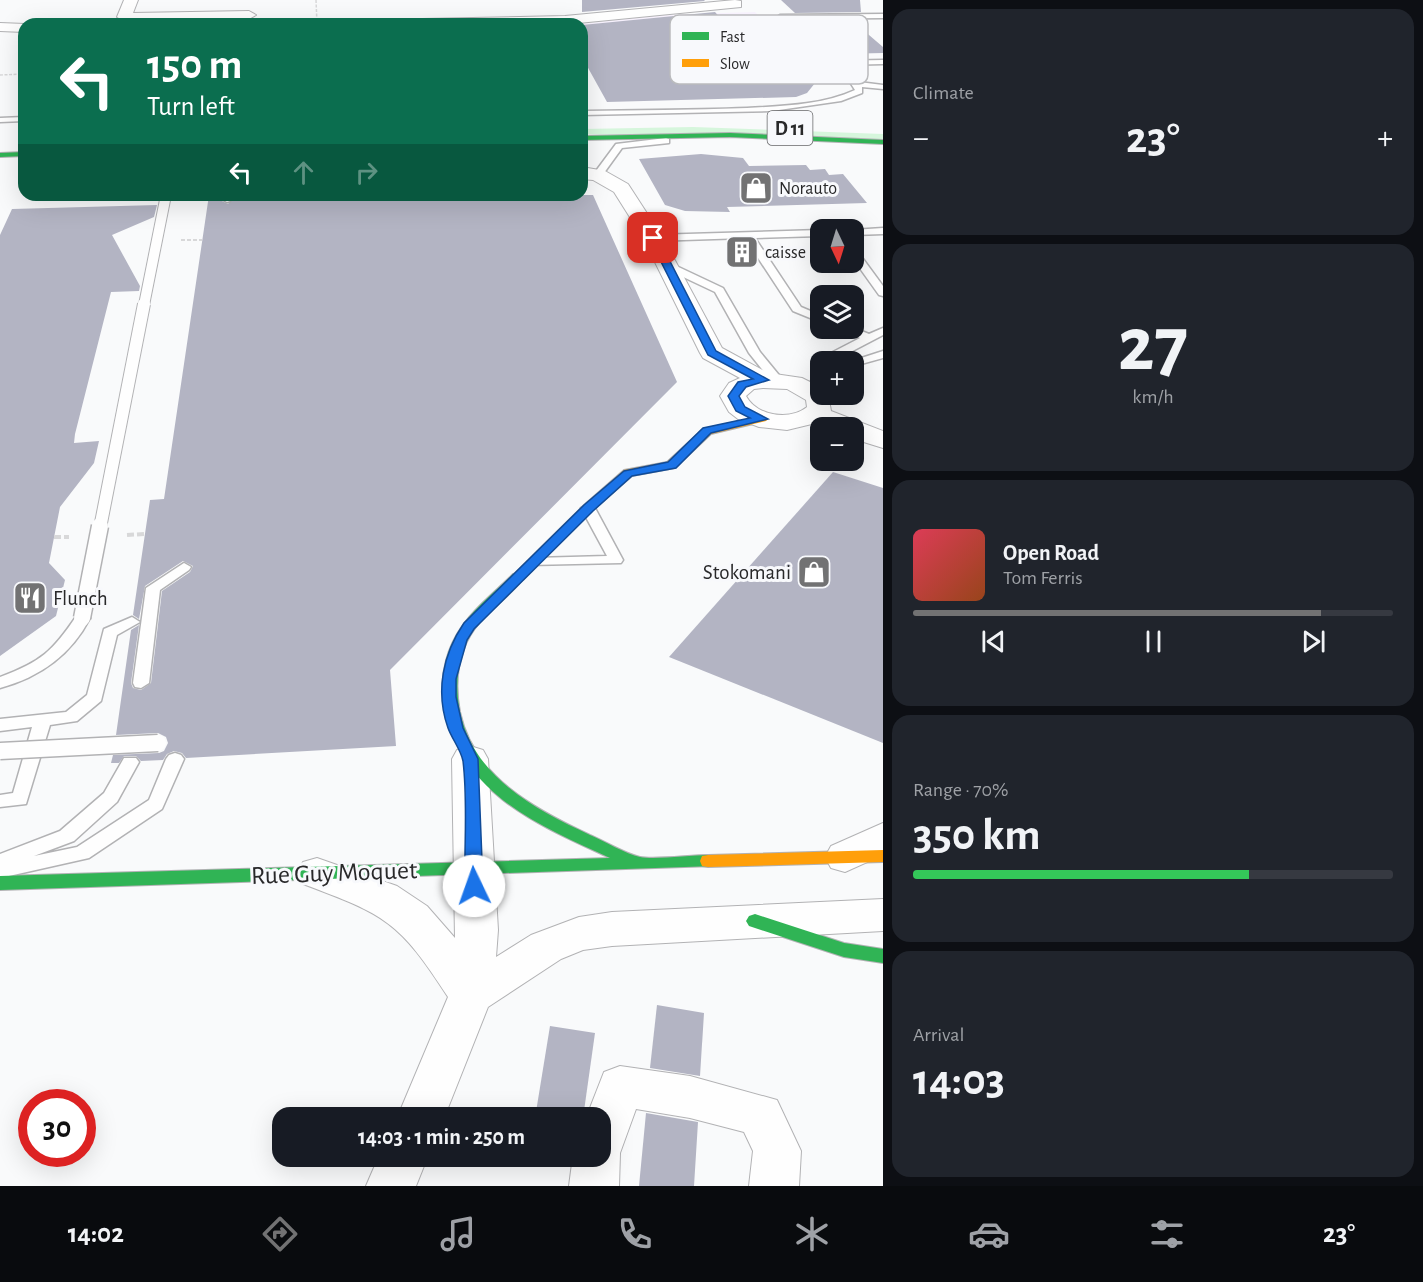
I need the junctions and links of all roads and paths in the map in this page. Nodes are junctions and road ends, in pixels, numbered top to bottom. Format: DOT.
graph roads {
  1 [pos="131,0"];
  2 [pos="316,0"];
  3 [pos="598,0"];
  4 [pos="733,2"];
  5 [pos="389,8"];
  6 [pos="250,13"];
  7 [pos="622,15"];
  8 [pos="868,16"];
  9 [pos="883,16"];
  10 [pos="317,18"];
  11 [pos="392,18"];
  12 [pos="588,19"];
  13 [pos="0,27"];
  14 [pos="18,28"];
  15 [pos="868,62"];
  16 [pos="883,62"];
  17 [pos="18,74"];
  18 [pos="0,75"];
  19 [pos="857,84"];
  20 [pos="883,87"];
  21 [pos="11,111"];
  22 [pos="588,113"];
  23 [pos="18,119"];
  24 [pos="3,120"];
  25 [pos="784,122"];
  26 [pos="696,123"];
  27 [pos="588,125"];
  28 [pos="883,131"];
  29 [pos="730,135"];
  30 [pos="588,138"];
  31 [pos="18,140"];
  32 [pos="0,141"];
  33 [pos="883,142"];
  34 [pos="18,154"];
  35 [pos="0,155"];
  36 [pos="596,169"];
  37 [pos="165,201"];
  38 [pos="651,226"];
  39 [pos="883,231"];
  40 [pos="864,232"];
  41 [pos="810,233"];
  42 [pos="748,235"];
  43 [pos="666,265"];
  44 [pos="864,267"];
  45 [pos="883,293"];
  46 [pos="810,315"];
  47 [pos="883,331"];
  48 [pos="864,336"];
  49 [pos="869,338"];
  50 [pos="883,338"];
  51 [pos="843,351"];
  52 [pos="883,354"];
  53 [pos="864,359"];
  54 [pos="770,380"];
  55 [pos="810,390"];
  56 [pos="810,400"];
  57 [pos="828,405"];
  58 [pos="838,417"];
  59 [pos="762,419"];
  60 [pos="864,433"];
  61 [pos="883,440"];
  62 [pos="588,508"];
  63 [pos="534,562"];
  64 [pos="184,567"];
  65 [pos="132,622"];
  66 [pos="0,683"];
  67 [pos="141,683"];
  68 [pos="42,722"];
  69 [pos="0,724"];
  70 [pos="158,743"];
  71 [pos="0,751"];
  72 [pos="175,759"];
  73 [pos="470,759"];
  74 [pos="130,762"];
  75 [pos="0,801"];
  76 [pos="883,837"];
  77 [pos="883,856"];
  78 [pos="845,857"];
  79 [pos="0,862"];
  80 [pos="638,863"];
  81 [pos="473,868"];
  82 [pos="0,871"];
  83 [pos="315,873"];
  84 [pos="0,883"];
  85 [pos="883,915"];
  86 [pos="755,921"];
  87 [pos="883,956"];
  88 [pos="471,995"];
  89 [pos="425,1107"];
  90 [pos="611,1113"];
  91 [pos="400,1167"];
  92 [pos="596,1167"];
  93 [pos="392,1186"];
  94 [pos="594,1186"];
  95 [pos="774,1186"];
  1 -- 6 [label="street"];
  2 -- 10 [label="path"];
  3 -- 7 [label="street"];
  4 -- 7 [label="street"];
  5 -- 11 [label="street"];
  7 -- 12 [label="street"];
  8 -- 9 [label="lane"];
  13 -- 14 [label="street"];
  15 -- 16 [label="lane"];
  17 -- 18 [label="path"];
  19 -- 20 [label="lane"];
  19 -- 22 [label="lane"];
  21 -- 24 [label="lane"];
  23 -- 24 [label="lane"];
  25 -- 26 [label="street"];
  26 -- 27 [label="street, D 11"];
  26 -- 28 [label="street, D 11"];
  29 -- 30 [label="street, D 11"];
  29 -- 33 [label="street, D 11"];
  29 -- 36 [label="lane"];
  31 -- 32 [label="street"];
  34 -- 35 [label="street"];
  36 -- 38 [label="street"];
  37 -- 66 [label="lane, bridge"];
  38 -- 42 [label="lane"];
  38 -- 43 [label="street"];
  39 -- 40 [label="lane"];
  41 -- 42 [label="lane"];
  42 -- 46 [label="lane"];
  43 -- 54 [label="lane"];
  43 -- 54 [label="street"];
  44 -- 45 [label="lane"];
  47 -- 49 [label="lane"];
  48 -- 49 [label="lane"];
  49 -- 50 [label="lane"];
  49 -- 51 [label="lane"];
  52 -- 53 [label="lane"];
  54 -- 55 [label="street"];
  54 -- 59 [label="street"];
  56 -- 59 [label="street"];
  57 -- 58 [label="street"];
  59 -- 62 [label="street"];
  60 -- 61 [label="street"];
  62 -- 63 [label="street"];
  62 -- 63 [label="lane"];
  63 -- 73 [label="street"];
  64 -- 67 [label="lane"];
  65 -- 68 [label="lane"];
  68 -- 69 [label="lane"];
  68 -- 75 [label="lane"];
  70 -- 71 [label="lane, bridge"];
  72 -- 82 [label="lane"];
  73 -- 80 [label="street"];
  73 -- 81 [label="street"];
  74 -- 79 [label="lane"];
  76 -- 78 [label="street"];
  77 -- 78 [label="street, Rue Guy Moquet"];
  78 -- 80 [label="street, Rue Guy Moquet"];
  80 -- 81 [label="street, Rue Guy Moquet"];
  81 -- 83 [label="street, Rue Guy Moquet"];
  81 -- 88 [label="street"];
  83 -- 84 [label="street, Rue Guy Moquet"];
  83 -- 88 [label="street"];
  85 -- 86 [label="street"];
  86 -- 87 [label="street"];
  86 -- 88 [label="street"];
  88 -- 89 [label="street"];
  90 -- 95 [label="street"];
  91 -- 93 [label="street"];
  92 -- 94 [label="street"];
}
